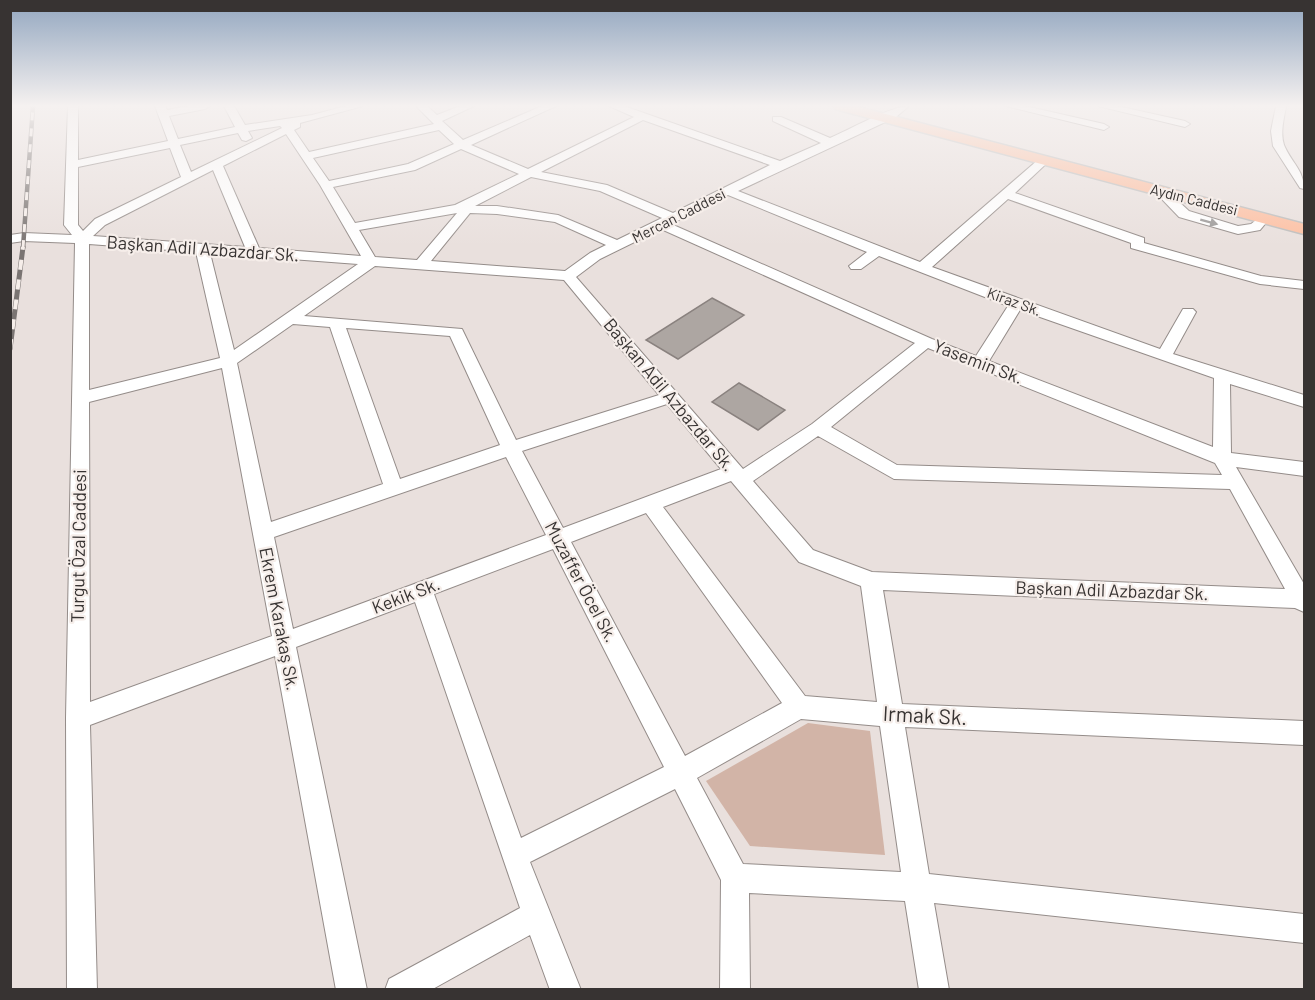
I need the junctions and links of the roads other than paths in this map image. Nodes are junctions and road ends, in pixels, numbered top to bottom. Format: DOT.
graph roads {
  1 [pos="73,153"];
  2 [pos="130,153"];
  3 [pos="178,153"];
  4 [pos="242,153"];
  5 [pos="303,153"];
  6 [pos="318,153"];
  7 [pos="444,153"];
  8 [pos="479,153"];
  9 [pos="569,153"];
  10 [pos="746,153"];
  11 [pos="806,153"];
  12 [pos="1017,153"];
  13 [pos="1042,153"];
  14 [pos="1283,153"];
  15 [pos="305,156"];
  16 [pos="1043,161"];
  17 [pos="73,165"];
  18 [pos="217,165"];
  19 [pos="780,165"];
  20 [pos="528,173"];
  21 [pos="187,178"];
  22 [pos="1305,185"];
  23 [pos="326,186"];
  24 [pos="728,191"];
  25 [pos="1007,194"];
  26 [pos="462,209"];
  27 [pos="668,221"];
  28 [pos="1305,223"];
  29 [pos="351,228"];
  30 [pos="1305,229"];
  31 [pos="10,239"];
  32 [pos="82,239"];
  33 [pos="619,246"];
  34 [pos="202,249"];
  35 [pos="877,251"];
  36 [pos="254,253"];
  37 [pos="371,262"];
  38 [pos="421,266"];
  39 [pos="856,266"];
  40 [pos="921,269"];
  41 [pos="568,276"];
  42 [pos="1305,285"];
  43 [pos="1017,303"];
  44 [pos="1188,312"];
  45 [pos="290,319"];
  46 [pos="336,323"];
  47 [pos="926,342"];
  48 [pos="1164,356"];
  49 [pos="229,361"];
  50 [pos="979,363"];
  51 [pos="1222,377"];
  52 [pos="81,398"];
  53 [pos="671,398"];
  54 [pos="1305,401"];
  55 [pos="818,428"];
  56 [pos="511,448"];
  57 [pos="1222,458"];
  58 [pos="1305,469"];
  59 [pos="738,476"];
  60 [pos="1236,482"];
  61 [pos="394,488"];
  62 [pos="650,503"];
  63 [pos="263,533"];
  64 [pos="558,538"];
  65 [pos="871,581"];
  66 [pos="423,590"];
  67 [pos="1304,600"];
  68 [pos="284,642"];
  69 [pos="799,707"];
  70 [pos="890,715"];
  71 [pos="78,718"];
  72 [pos="1305,733"];
  73 [pos="680,773"];
  74 [pos="514,856"];
  75 [pos="735,878"];
  76 [pos="917,887"];
  77 [pos="537,915"];
  78 [pos="1305,929"];
  79 [pos="82,990"];
  80 [pos="352,990"];
  81 [pos="400,990"];
  82 [pos="566,990"];
  83 [pos="735,990"];
  84 [pos="934,990"];
  1 -- 17 [label="street, Turgut Özal Caddesi"];
  2 -- 17 [label="street"];
  3 -- 21 [label="street"];
  4 -- 18 [label="street"];
  5 -- 15 [label="street"];
  6 -- 15 [label="street"];
  7 -- 23 [label="street"];
  8 -- 20 [label="street, Yasemin Sk."];
  9 -- 20 [label="street"];
  10 -- 19 [label="street"];
  11 -- 19 [label="street, Mercan Caddesi"];
  12 -- 16 [label="main road, Aydın Caddesi"];
  13 -- 28 [label="main road, Aydın Caddesi"];
  14 -- 22 [label="street"];
  15 -- 23 [label="street"];
  16 -- 25 [label="street"];
  16 -- 30 [label="main road, Aydın Caddesi, one-way"];
  17 -- 32 [label="street, Turgut Özal Caddesi"];
  18 -- 21 [label="street"];
  18 -- 36 [label="street"];
  19 -- 24 [label="street, Mercan Caddesi"];
  20 -- 26 [label="street"];
  20 -- 27 [label="street, Yasemin Sk."];
  21 -- 32 [label="street"];
  23 -- 29 [label="street"];
  24 -- 27 [label="street, Mercan Caddesi"];
  24 -- 35 [label="street, Kiraz Sk."];
  25 -- 40 [label="street"];
  25 -- 42 [label="street"];
  26 -- 29 [label="street"];
  26 -- 33 [label="street"];
  26 -- 38 [label="street"];
  27 -- 33 [label="street, Mercan Caddesi"];
  27 -- 47 [label="street, Yasemin Sk."];
  29 -- 37 [label="street"];
  31 -- 32 [label="street, Başkan Adil Azbazdar Sk."];
  32 -- 34 [label="street, Başkan Adil Azbazdar Sk."];
  32 -- 52 [label="street, Turgut Özal Caddesi"];
  33 -- 41 [label="street, Mercan Caddesi"];
  34 -- 36 [label="street, Başkan Adil Azbazdar Sk."];
  34 -- 49 [label="street, Ekrem Karakaş Sk."];
  35 -- 39 [label="street"];
  35 -- 40 [label="street, Kiraz Sk."];
  36 -- 37 [label="street, Başkan Adil Azbazdar Sk."];
  37 -- 38 [label="street, Başkan Adil Azbazdar Sk."];
  37 -- 45 [label="street"];
  38 -- 41 [label="street, Başkan Adil Azbazdar Sk."];
  40 -- 43 [label="street, Kiraz Sk."];
  41 -- 53 [label="street, Başkan Adil Azbazdar Sk."];
  43 -- 48 [label="street, Kiraz Sk."];
  43 -- 50 [label="street"];
  44 -- 48 [label="street"];
  45 -- 46 [label="street, Muzaffer Öcel Sk."];
  45 -- 49 [label="street"];
  46 -- 56 [label="street, Muzaffer Öcel Sk."];
  46 -- 61 [label="street"];
  47 -- 50 [label="street, Yasemin Sk."];
  47 -- 55 [label="street, Kekik Sk."];
  48 -- 51 [label="street, Kiraz Sk."];
  49 -- 52 [label="street"];
  49 -- 63 [label="street, Ekrem Karakaş Sk."];
  50 -- 57 [label="street, Yasemin Sk."];
  51 -- 54 [label="street, Kiraz Sk."];
  51 -- 57 [label="street"];
  52 -- 71 [label="street, Turgut Özal Caddesi"];
  53 -- 56 [label="street"];
  53 -- 59 [label="street, Başkan Adil Azbazdar Sk."];
  55 -- 59 [label="street, Kekik Sk."];
  55 -- 60 [label="street"];
  56 -- 61 [label="street"];
  56 -- 64 [label="street, Muzaffer Öcel Sk."];
  57 -- 58 [label="street, Yasemin Sk."];
  57 -- 60 [label="street"];
  59 -- 62 [label="street, Kekik Sk."];
  59 -- 65 [label="street, Başkan Adil Azbazdar Sk."];
  60 -- 67 [label="street"];
  61 -- 63 [label="street"];
  62 -- 64 [label="street, Kekik Sk."];
  62 -- 69 [label="street"];
  63 -- 68 [label="street, Ekrem Karakaş Sk."];
  64 -- 66 [label="street, Kekik Sk."];
  64 -- 73 [label="street, Muzaffer Öcel Sk."];
  65 -- 67 [label="street, Başkan Adil Azbazdar Sk."];
  65 -- 70 [label="street"];
  66 -- 68 [label="street, Kekik Sk."];
  66 -- 74 [label="street"];
  68 -- 71 [label="street, Kekik Sk."];
  68 -- 80 [label="street, Ekrem Karakaş Sk."];
  69 -- 70 [label="street, Irmak Sk."];
  69 -- 73 [label="street"];
  70 -- 72 [label="street, Irmak Sk."];
  70 -- 76 [label="street"];
  71 -- 79 [label="street, Turgut Özal Caddesi"];
  73 -- 74 [label="street"];
  73 -- 75 [label="street, Muzaffer Öcel Sk."];
  74 -- 77 [label="street"];
  75 -- 76 [label="street"];
  75 -- 83 [label="street, Muzaffer Öcel Sk."];
  76 -- 78 [label="street"];
  76 -- 84 [label="street"];
  77 -- 81 [label="street"];
  77 -- 82 [label="street"];
}
